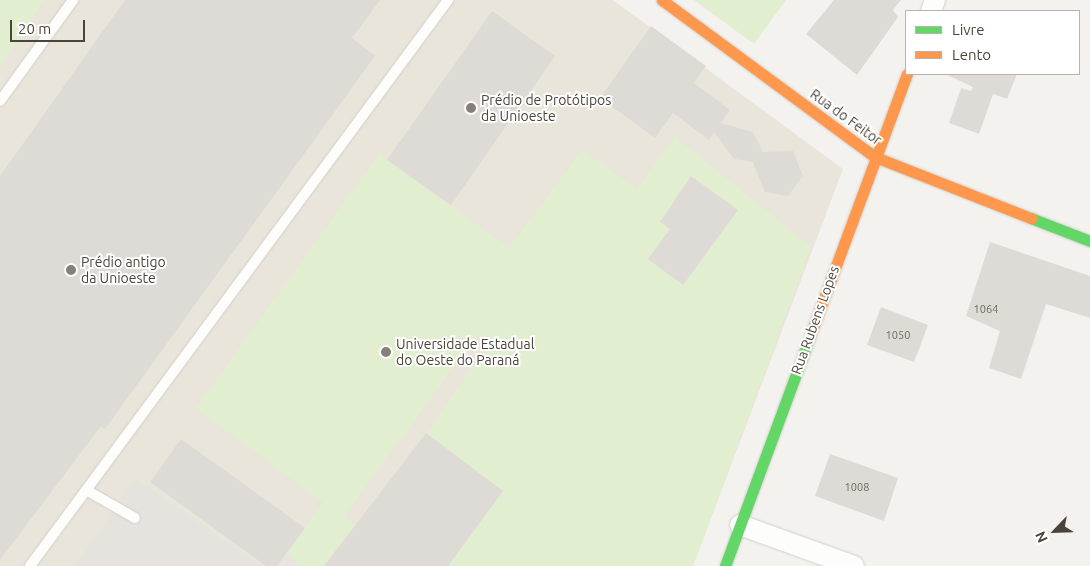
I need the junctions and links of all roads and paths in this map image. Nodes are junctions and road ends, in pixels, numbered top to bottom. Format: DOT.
graph roads {
  1 [pos="73,0"];
  2 [pos="448,0"];
  3 [pos="662,0"];
  4 [pos="907,75"];
  5 [pos="0,101"];
  6 [pos="875,157"];
  7 [pos="1090,241"];
  8 [pos="88,490"];
  9 [pos="135,518"];
  10 [pos="740,525"];
  11 [pos="30,566"];
  12 [pos="725,566"];
  13 [pos="854,566"];
  1 -- 5 [label="lane"];
  2 -- 8 [label="lane"];
  3 -- 6 [label="street, Rua do Feitor"];
  4 -- 6 [label="street, Rua Rubens Lopes"];
  6 -- 7 [label="street, Rua do Feitor"];
  6 -- 10 [label="street, Rua Rubens Lopes"];
  8 -- 9 [label="lane"];
  8 -- 11 [label="lane"];
  10 -- 12 [label="street, Rua Rubens Lopes"];
  10 -- 13 [label="street"];
}
